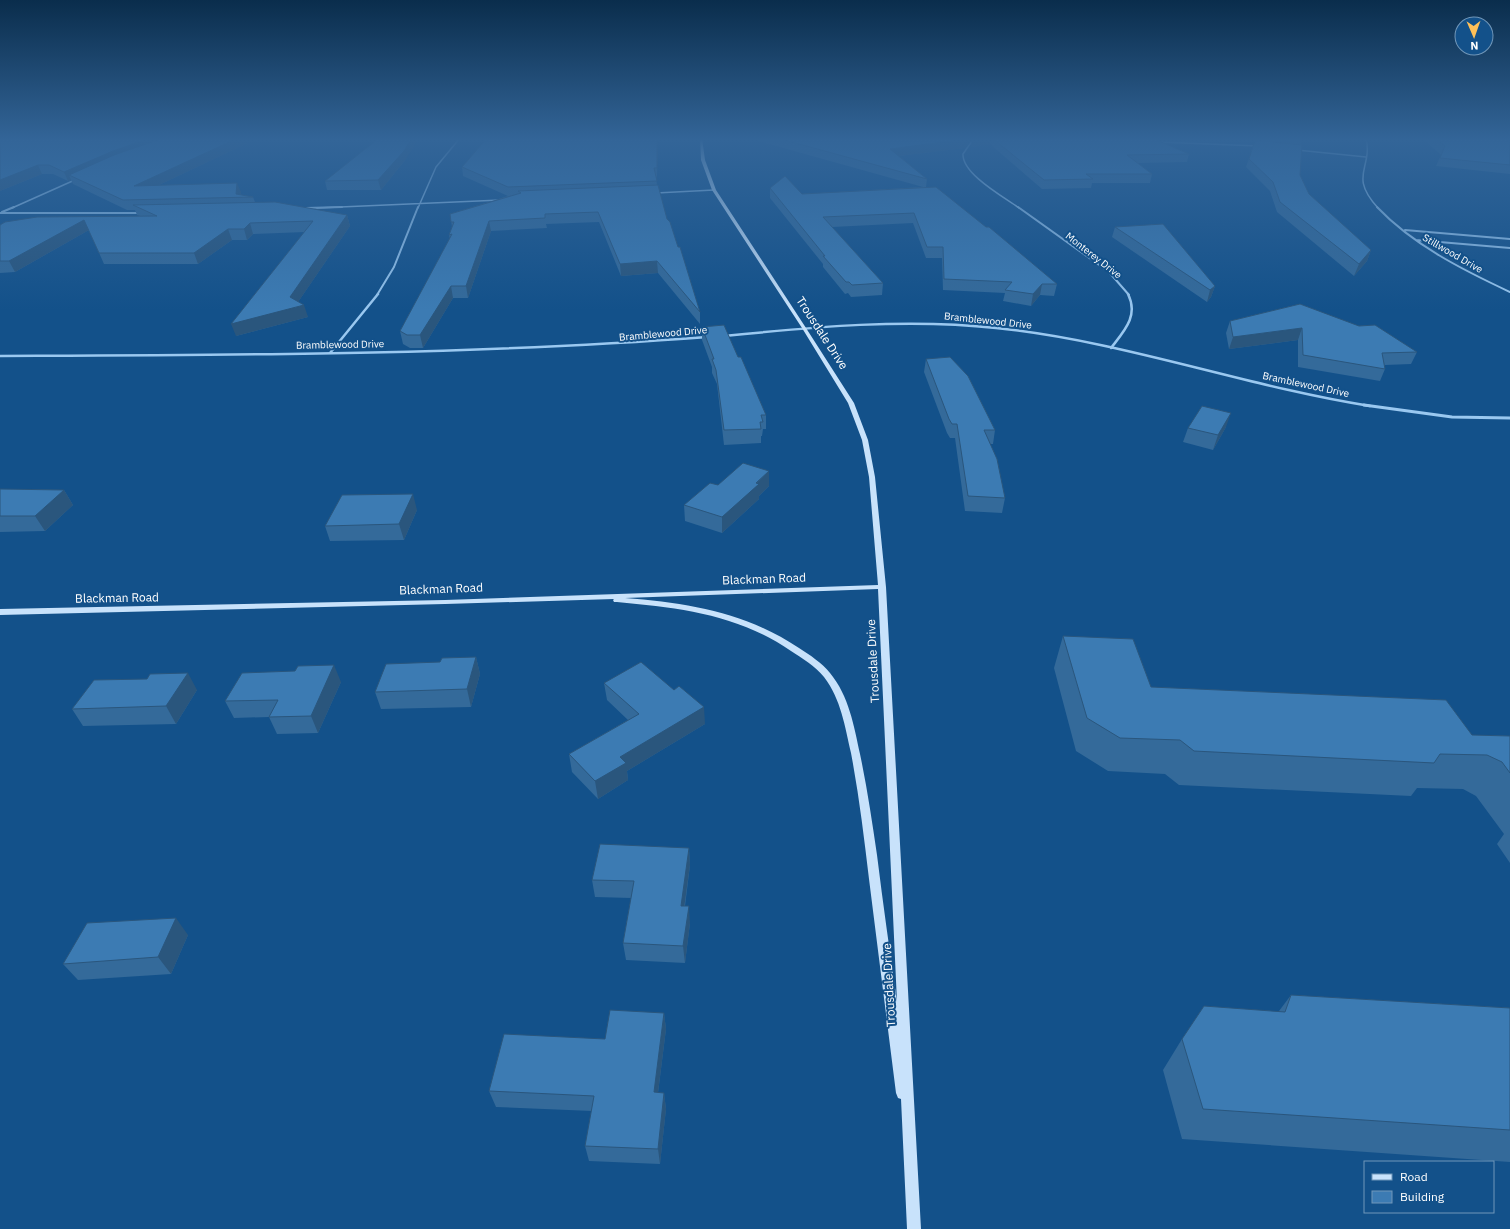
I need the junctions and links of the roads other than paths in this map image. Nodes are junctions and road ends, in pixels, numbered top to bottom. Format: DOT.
graph roads {
  1 [pos="39,195"];
  2 [pos="424,195"];
  3 [pos="717,195"];
  4 [pos="1002,195"];
  5 [pos="1369,195"];
  6 [pos="507,200"];
  7 [pos="420,204"];
  8 [pos="301,209"];
  9 [pos="0,213"];
  10 [pos="144,213"];
  11 [pos="1404,230"];
  12 [pos="1510,239"];
  13 [pos="1416,240"];
  14 [pos="1510,248"];
  15 [pos="1510,292"];
  16 [pos="804,328"];
  17 [pos="720,336"];
  18 [pos="712,337"];
  19 [pos="1111,348"];
  20 [pos="330,353"];
  21 [pos="0,356"];
  22 [pos="1510,418"];
  23 [pos="882,587"];
  24 [pos="576,597"];
  25 [pos="0,612"];
  26 [pos="910,1153"];
  27 [pos="914,1229"];
  1 -- 9 [label="street"];
  2 -- 7 [label="street"];
  3 -- 16 [label="street, Trousdale Drive"];
  4 -- 19 [label="street, Monterey Drive"];
  5 -- 11 [label="street, Stillwood Drive"];
  6 -- 7 [label="street"];
  7 -- 8 [label="street"];
  7 -- 20 [label="street"];
  9 -- 10 [label="street"];
  11 -- 12 [label="street"];
  11 -- 13 [label="street, Stillwood Drive"];
  13 -- 14 [label="street"];
  13 -- 15 [label="street, Stillwood Drive"];
  16 -- 17 [label="street, Bramblewood Drive"];
  16 -- 19 [label="street, Bramblewood Drive"];
  16 -- 23 [label="street, Trousdale Drive"];
  18 -- 20 [label="street, Bramblewood Drive"];
  19 -- 22 [label="street, Bramblewood Drive"];
  20 -- 21 [label="street, Bramblewood Drive"];
  23 -- 24 [label="street, Blackman Road"];
  23 -- 26 [label="street, Trousdale Drive"];
  24 -- 25 [label="street, Blackman Road"];
  24 -- 26 [label="street"];
  26 -- 27 [label="street, Trousdale Drive"];
}
